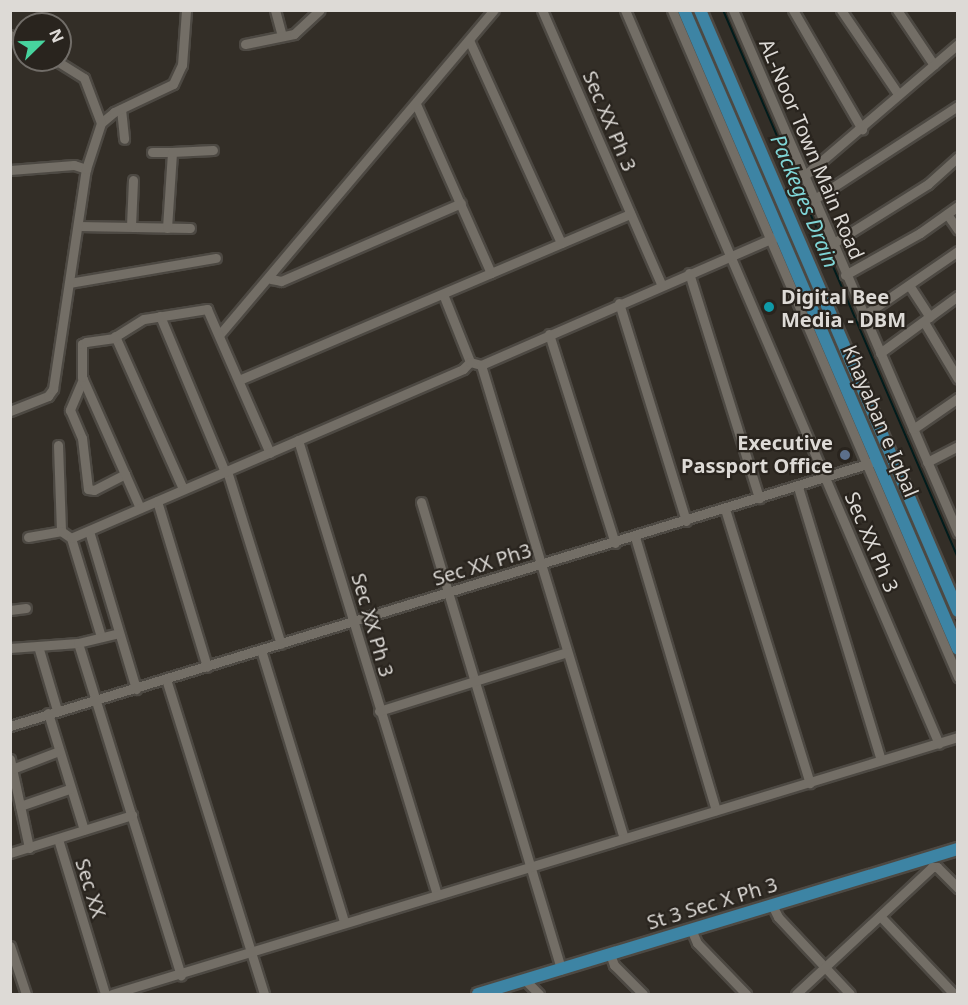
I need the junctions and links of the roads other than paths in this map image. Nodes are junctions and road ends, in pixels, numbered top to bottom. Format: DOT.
graph roads {
  1 [pos="186,10"];
  2 [pos="275,10"];
  3 [pos="320,10"];
  4 [pos="494,10"];
  5 [pos="542,10"];
  6 [pos="625,10"];
  7 [pos="672,10"];
  8 [pos="684,10"];
  9 [pos="700,10"];
  10 [pos="734,10"];
  11 [pos="794,10"];
  12 [pos="841,10"];
  13 [pos="897,10"];
  14 [pos="282,36"];
  15 [pos="469,40"];
  16 [pos="245,44"];
  17 [pos="957,44"];
  18 [pos="934,65"];
  19 [pos="72,71"];
  20 [pos="898,94"];
  21 [pos="416,104"];
  22 [pos="957,106"];
  23 [pos="121,109"];
  24 [pos="101,123"];
  25 [pos="862,129"];
  26 [pos="124,139"];
  27 [pos="213,150"];
  28 [pos="152,152"];
  29 [pos="172,152"];
  30 [pos="957,158"];
  31 [pos="86,169"];
  32 [pos="10,170"];
  33 [pos="804,176"];
  34 [pos="133,180"];
  35 [pos="813,200"];
  36 [pos="461,203"];
  37 [pos="957,206"];
  38 [pos="630,214"];
  39 [pos="947,214"];
  40 [pos="78,226"];
  41 [pos="131,226"];
  42 [pos="167,228"];
  43 [pos="190,228"];
  44 [pos="957,230"];
  45 [pos="775,237"];
  46 [pos="561,243"];
  47 [pos="832,244"];
  48 [pos="957,250"];
  49 [pos="730,256"];
  50 [pos="216,258"];
  51 [pos="491,273"];
  52 [pos="689,273"];
  53 [pos="845,275"];
  54 [pos="271,279"];
  55 [pos="69,283"];
  56 [pos="661,284"];
  57 [pos="909,285"];
  58 [pos="443,294"];
  59 [pos="957,296"];
  60 [pos="619,303"];
  61 [pos="160,316"];
  62 [pos="863,316"];
  63 [pos="927,320"];
  64 [pos="220,334"];
  65 [pos="549,334"];
  66 [pos="116,336"];
  67 [pos="880,353"];
  68 [pos="470,362"];
  69 [pos="481,364"];
  70 [pos="852,364"];
  71 [pos="838,370"];
  72 [pos="957,379"];
  73 [pos="83,380"];
  74 [pos="239,380"];
  75 [pos="957,398"];
  76 [pos="10,411"];
  77 [pos="914,429"];
  78 [pos="298,440"];
  79 [pos="58,445"];
  80 [pos="957,446"];
  81 [pos="270,453"];
  82 [pos="927,462"];
  83 [pos="872,463"];
  84 [pos="226,472"];
  85 [pos="125,474"];
  86 [pos="825,479"];
  87 [pos="798,487"];
  88 [pos="183,489"];
  89 [pos="759,498"];
  90 [pos="157,501"];
  91 [pos="421,502"];
  92 [pos="140,508"];
  93 [pos="725,509"];
  94 [pos="686,521"];
  95 [pos="61,531"];
  96 [pos="89,531"];
  97 [pos="957,532"];
  98 [pos="28,537"];
  99 [pos="635,537"];
  100 [pos="71,538"];
  101 [pos="615,543"];
  102 [pos="541,565"];
  103 [pos="448,592"];
  104 [pos="26,608"];
  105 [pos="10,610"];
  106 [pos="957,611"];
  107 [pos="354,622"];
  108 [pos="119,633"];
  109 [pos="100,637"];
  110 [pos="78,643"];
  111 [pos="281,644"];
  112 [pos="38,646"];
  113 [pos="10,648"];
  114 [pos="957,649"];
  115 [pos="261,650"];
  116 [pos="567,652"];
  117 [pos="207,667"];
  118 [pos="957,677"];
  119 [pos="166,679"];
  120 [pos="474,680"];
  121 [pos="136,689"];
  122 [pos="96,701"];
  123 [pos="379,711"];
  124 [pos="52,712"];
  125 [pos="10,726"];
  126 [pos="957,737"];
  127 [pos="939,744"];
  128 [pos="59,752"];
  129 [pos="881,760"];
  130 [pos="11,764"];
  131 [pos="810,783"];
  132 [pos="69,789"];
  133 [pos="20,806"];
  134 [pos="716,810"];
  135 [pos="132,815"];
  136 [pos="84,830"];
  137 [pos="624,838"];
  138 [pos="58,839"];
  139 [pos="29,848"];
  140 [pos="957,849"];
  141 [pos="10,853"];
  142 [pos="931,862"];
  143 [pos="530,867"];
  144 [pos="957,888"];
  145 [pos="437,894"];
  146 [pos="772,905"];
  147 [pos="880,916"];
  148 [pos="344,922"];
  149 [pos="691,929"];
  150 [pos="10,946"];
  151 [pos="251,951"];
  152 [pos="610,954"];
  153 [pos="824,967"];
  154 [pos="561,969"];
  155 [pos="182,975"];
  156 [pos="525,980"];
  157 [pos="743,993"];
  158 [pos="26,994"];
  159 [pos="105,994"];
  160 [pos="112,994"];
  161 [pos="264,994"];
  162 [pos="478,994"];
  163 [pos="539,994"];
  164 [pos="643,994"];
  165 [pos="796,994"];
  166 [pos="850,994"];
  167 [pos="954,994"];
  1 -- 23 [label="street"];
  2 -- 14 [label="street"];
  3 -- 14 [label="street"];
  4 -- 15 [label="street"];
  5 -- 38 [label="street, Sec XX Ph 3"];
  6 -- 49 [label="street, Sec XX Ph 3"];
  7 -- 45 [label="street"];
  8 -- 45 [label="main road, Khayaban e Iqbal"];
  9 -- 70 [label="main road"];
  10 -- 33 [label="street, AL-Noor Town Main Road"];
  11 -- 25 [label="street"];
  12 -- 20 [label="street"];
  13 -- 18 [label="street"];
  14 -- 16 [label="street"];
  15 -- 21 [label="street"];
  15 -- 46 [label="street"];
  17 -- 18 [label="street"];
  18 -- 20 [label="street"];
  19 -- 24 [label="street"];
  20 -- 25 [label="street"];
  21 -- 36 [label="street"];
  21 -- 54 [label="street"];
  22 -- 35 [label="street"];
  23 -- 24 [label="street"];
  23 -- 26 [label="street"];
  24 -- 31 [label="street"];
  25 -- 33 [label="street"];
  27 -- 29 [label="street"];
  28 -- 29 [label="street"];
  29 -- 42 [label="street"];
  30 -- 47 [label="street"];
  31 -- 32 [label="street"];
  31 -- 40 [label="street"];
  33 -- 35 [label="street, AL-Noor Town Main Road"];
  34 -- 41 [label="street"];
  35 -- 47 [label="street, AL-Noor Town Main Road"];
  36 -- 51 [label="street"];
  36 -- 54 [label="street"];
  37 -- 39 [label="street"];
  38 -- 46 [label="street"];
  38 -- 56 [label="street, Sec XX Ph 3"];
  39 -- 44 [label="street"];
  39 -- 53 [label="street"];
  40 -- 41 [label="street"];
  40 -- 55 [label="street"];
  41 -- 42 [label="street"];
  42 -- 43 [label="street"];
  45 -- 49 [label="street"];
  45 -- 71 [label="main road, Khayaban e Iqbal"];
  45 -- 83 [label="street"];
  46 -- 51 [label="street"];
  47 -- 53 [label="street, AL-Noor Town Main Road"];
  48 -- 57 [label="street"];
  49 -- 52 [label="street"];
  49 -- 86 [label="street, Sec XX Ph 3"];
  50 -- 55 [label="street"];
  51 -- 58 [label="street"];
  52 -- 56 [label="street"];
  52 -- 89 [label="street"];
  53 -- 62 [label="street, AL-Noor Town Main Road"];
  54 -- 64 [label="street"];
  55 -- 76 [label="street"];
  56 -- 60 [label="street"];
  57 -- 62 [label="street"];
  57 -- 63 [label="street"];
  58 -- 68 [label="street"];
  58 -- 74 [label="street"];
  59 -- 63 [label="street"];
  60 -- 65 [label="street"];
  60 -- 94 [label="street"];
  61 -- 64 [label="street"];
  61 -- 66 [label="street"];
  61 -- 84 [label="street"];
  62 -- 67 [label="street, AL-Noor Town Main Road"];
  63 -- 67 [label="street"];
  63 -- 72 [label="street"];
  64 -- 74 [label="street"];
  65 -- 69 [label="street"];
  65 -- 101 [label="street"];
  66 -- 73 [label="street"];
  66 -- 88 [label="street"];
  67 -- 77 [label="street, AL-Noor Town Main Road"];
  68 -- 69 [label="street"];
  68 -- 78 [label="street"];
  69 -- 102 [label="street"];
  70 -- 71 [label="main road"];
  70 -- 106 [label="main road"];
  71 -- 83 [label="main road, Khayaban e Iqbal"];
  73 -- 85 [label="street"];
  73 -- 85 [label="street"];
  74 -- 81 [label="street"];
  75 -- 77 [label="street"];
  77 -- 82 [label="street, AL-Noor Town Main Road"];
  78 -- 81 [label="street"];
  78 -- 107 [label="street, Sec XX Ph 3"];
  79 -- 95 [label="street"];
  80 -- 82 [label="street"];
  81 -- 84 [label="street"];
  82 -- 97 [label="street, AL-Noor Town Main Road"];
  83 -- 86 [label="street, Sec XX Ph3"];
  83 -- 114 [label="main road, Khayaban e Iqbal"];
  83 -- 118 [label="street"];
  84 -- 88 [label="street"];
  84 -- 111 [label="street"];
  85 -- 92 [label="street"];
  86 -- 87 [label="street, Sec XX Ph3"];
  86 -- 127 [label="street, Sec XX Ph 3"];
  87 -- 89 [label="street, Sec XX Ph3"];
  87 -- 129 [label="street"];
  88 -- 90 [label="street"];
  89 -- 93 [label="street, Sec XX Ph3"];
  90 -- 92 [label="street"];
  90 -- 117 [label="street"];
  91 -- 103 [label="street"];
  92 -- 96 [label="street"];
  93 -- 94 [label="street, Sec XX Ph3"];
  93 -- 131 [label="street"];
  94 -- 99 [label="street, Sec XX Ph3"];
  95 -- 98 [label="street"];
  95 -- 100 [label="street"];
  96 -- 100 [label="street"];
  96 -- 108 [label="street"];
  99 -- 101 [label="street, Sec XX Ph3"];
  99 -- 134 [label="street"];
  100 -- 109 [label="street"];
  101 -- 102 [label="street, Sec XX Ph3"];
  102 -- 103 [label="street, Sec XX Ph3"];
  102 -- 116 [label="street"];
  103 -- 107 [label="street, Sec XX Ph3"];
  103 -- 120 [label="street"];
  104 -- 105 [label="street"];
  107 -- 111 [label="street, Sec XX Ph3"];
  107 -- 123 [label="street, Sec XX Ph 3"];
  108 -- 109 [label="street"];
  108 -- 121 [label="street"];
  109 -- 110 [label="street"];
  110 -- 112 [label="street"];
  110 -- 122 [label="street"];
  111 -- 115 [label="street, Sec XX Ph3"];
  112 -- 113 [label="street"];
  112 -- 124 [label="street"];
  115 -- 117 [label="street, Sec XX Ph3"];
  115 -- 148 [label="street"];
  116 -- 120 [label="street"];
  116 -- 137 [label="street"];
  117 -- 119 [label="street, Sec XX Ph3"];
  119 -- 121 [label="street, Sec XX Ph3"];
  119 -- 151 [label="street"];
  120 -- 123 [label="street"];
  120 -- 143 [label="street"];
  121 -- 122 [label="street, Sec XX Ph3"];
  122 -- 124 [label="street, Sec XX Ph3"];
  122 -- 135 [label="street"];
  123 -- 145 [label="street, Sec XX Ph 3"];
  124 -- 125 [label="street, Sec XX Ph3"];
  124 -- 128 [label="street"];
  126 -- 127 [label="street"];
  127 -- 129 [label="street"];
  128 -- 130 [label="street"];
  128 -- 132 [label="street"];
  129 -- 131 [label="street"];
  130 -- 133 [label="street"];
  131 -- 134 [label="street"];
  132 -- 133 [label="street"];
  132 -- 136 [label="street"];
  133 -- 139 [label="street"];
  134 -- 137 [label="street"];
  135 -- 136 [label="street"];
  135 -- 155 [label="street"];
  136 -- 138 [label="street"];
  137 -- 143 [label="street"];
  138 -- 139 [label="street, Sec XX"];
  138 -- 159 [label="street, Sec XX"];
  139 -- 141 [label="street, Sec XX"];
  140 -- 142 [label="main road, St 3 Sec X Ph 3"];
  142 -- 144 [label="street"];
  142 -- 146 [label="main road, St 3 Sec X Ph 3"];
  142 -- 147 [label="street"];
  143 -- 145 [label="street"];
  143 -- 154 [label="street"];
  145 -- 148 [label="street"];
  146 -- 149 [label="main road, St 3 Sec X Ph 3"];
  146 -- 153 [label="street"];
  147 -- 153 [label="street"];
  147 -- 167 [label="street"];
  148 -- 151 [label="street"];
  149 -- 152 [label="main road, St 3 Sec X Ph 3"];
  149 -- 157 [label="street"];
  150 -- 158 [label="street"];
  151 -- 155 [label="street"];
  151 -- 161 [label="street"];
  152 -- 154 [label="main road, St 3 Sec X Ph 3"];
  152 -- 164 [label="street"];
  153 -- 165 [label="street"];
  153 -- 166 [label="street"];
  154 -- 156 [label="main road, St 3 Sec X Ph 3"];
  155 -- 160 [label="street"];
  156 -- 162 [label="main road, St 3 Sec X Ph 3"];
  156 -- 163 [label="street"];
}
